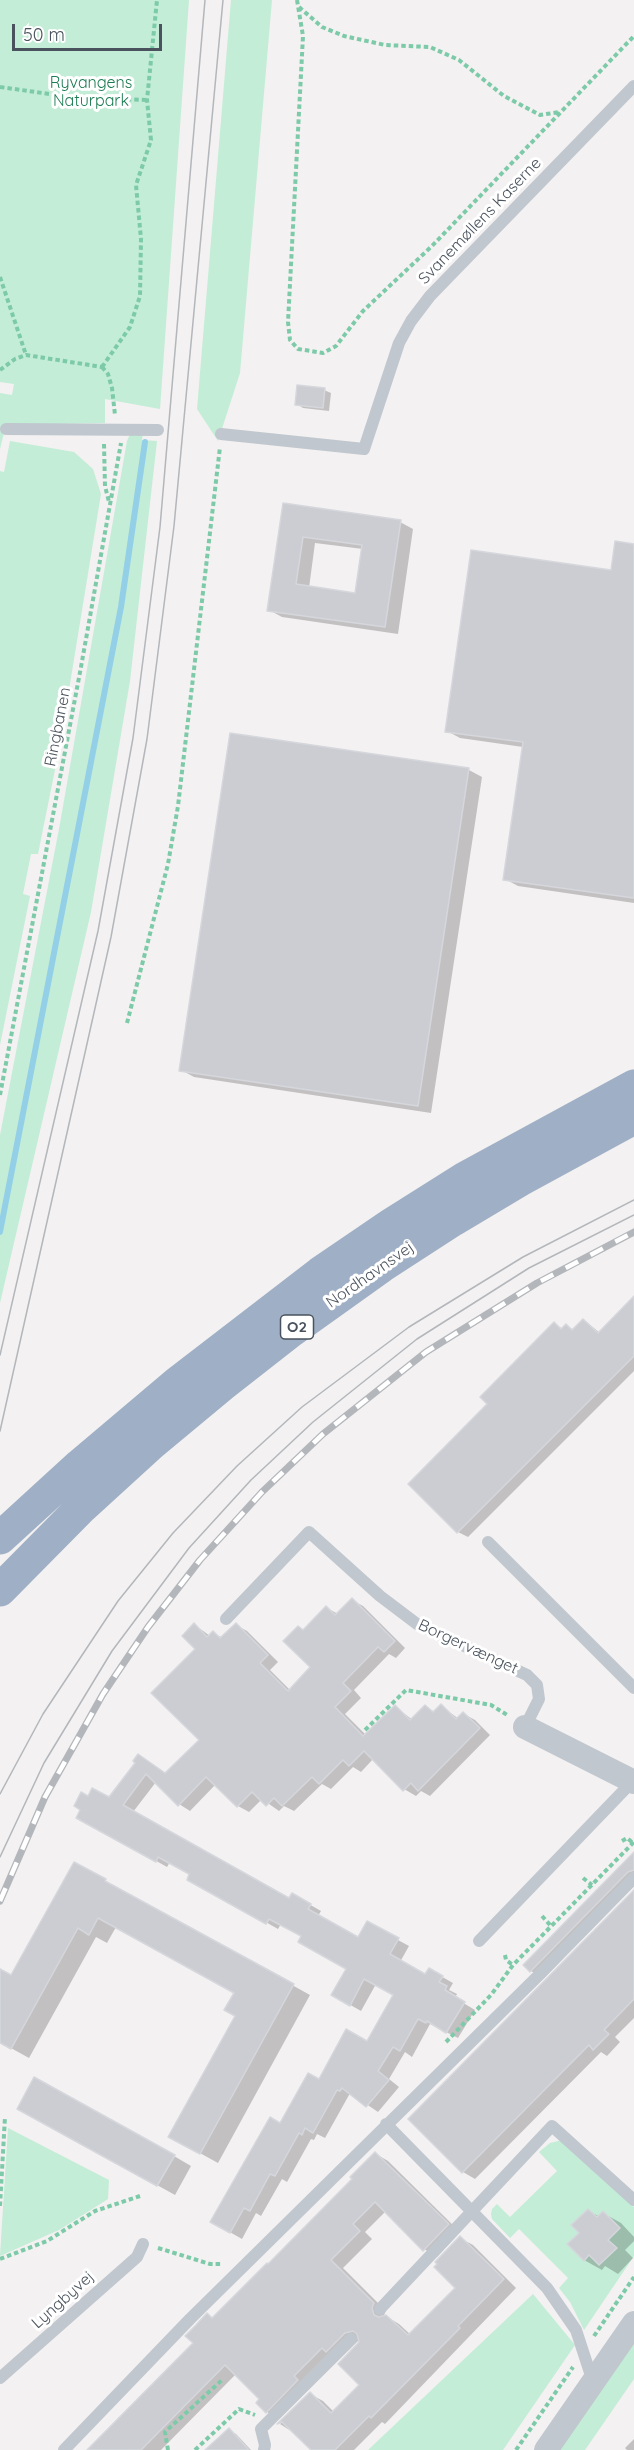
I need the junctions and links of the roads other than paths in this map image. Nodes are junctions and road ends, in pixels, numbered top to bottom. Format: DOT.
graph roads {
  1 [pos="634,86"];
  2 [pos="6,429"];
  3 [pos="158,430"];
  4 [pos="221,434"];
  5 [pos="634,1086"];
  6 [pos="634,1118"];
  7 [pos="0,1538"];
  8 [pos="488,1542"];
  9 [pos="29,1560"];
  10 [pos="0,1590"];
  11 [pos="0,1601"];
  12 [pos="226,1619"];
  13 [pos="634,1688"];
  14 [pos="525,1727"];
  15 [pos="633,1781"];
  16 [pos="634,1878"];
  17 [pos="479,1941"];
  18 [pos="386,2124"];
  19 [pos="634,2200"];
  20 [pos="472,2211"];
  21 [pos="142,2244"];
  22 [pos="380,2309"];
  23 [pos="634,2323"];
  24 [pos="351,2339"];
  25 [pos="0,2378"];
  26 [pos="593,2382"];
  27 [pos="64,2450"];
  28 [pos="264,2450"];
  29 [pos="546,2450"];
  1 -- 4 [label="lane, Svanemøllens Kaserne"];
  2 -- 3 [label="lane"];
  5 -- 7 [label="highway, Nordhavnsvej / O2"];
  6 -- 9 [label="highway, Nordhavnsvej / O2"];
  8 -- 13 [label="lane"];
  9 -- 10 [label="highway, Nordhavnsvej / O2"];
  9 -- 11 [label="lane"];
  12 -- 14 [label="lane, Borgervænget"];
  14 -- 15 [label="street"];
  15 -- 17 [label="lane"];
  16 -- 18 [label="lane"];
  18 -- 20 [label="lane"];
  18 -- 27 [label="lane"];
  19 -- 20 [label="lane"];
  20 -- 22 [label="lane"];
  20 -- 26 [label="lane"];
  21 -- 25 [label="lane, Lyngbyvej"];
  23 -- 26 [label="street"];
  24 -- 28 [label="lane"];
  26 -- 29 [label="street"];
}
